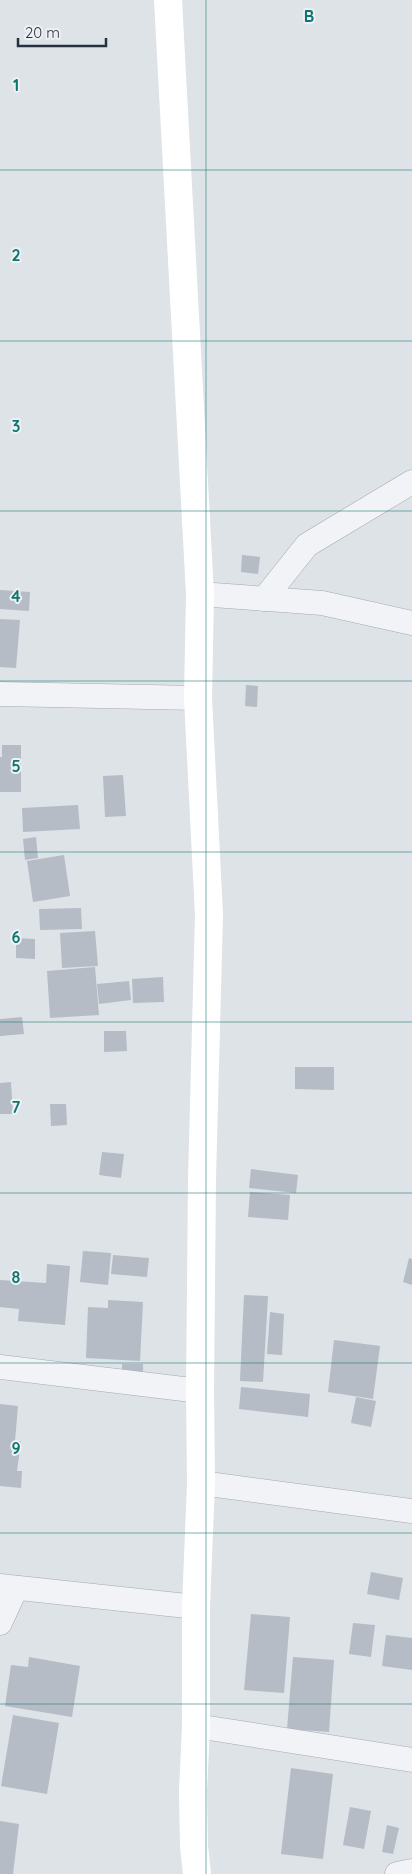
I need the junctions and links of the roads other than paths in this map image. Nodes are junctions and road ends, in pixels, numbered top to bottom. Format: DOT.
graph roads {
  1 [pos="168,0"];
  2 [pos="412,482"];
  3 [pos="200,594"];
  4 [pos="264,599"];
  5 [pos="412,623"];
  6 [pos="0,694"];
  7 [pos="198,698"];
  8 [pos="0,1367"];
  9 [pos="200,1390"];
  10 [pos="200,1483"];
  11 [pos="412,1511"];
  12 [pos="8,1587"];
  13 [pos="196,1607"];
  14 [pos="0,1623"];
  15 [pos="196,1726"];
  16 [pos="412,1760"];
  17 [pos="412,1870"];
  18 [pos="197,1874"];
  19 [pos="398,1874"];
  1 -- 3 [label="street"];
  2 -- 4 [label="street"];
  3 -- 4 [label="street"];
  3 -- 7 [label="street"];
  4 -- 5 [label="street"];
  6 -- 7 [label="street"];
  7 -- 9 [label="street"];
  8 -- 9 [label="street"];
  9 -- 10 [label="street"];
  10 -- 11 [label="street"];
  10 -- 13 [label="street"];
  12 -- 13 [label="street"];
  12 -- 14 [label="street"];
  13 -- 15 [label="street"];
  15 -- 16 [label="street"];
  15 -- 18 [label="street"];
  17 -- 19 [label="street"];
}
